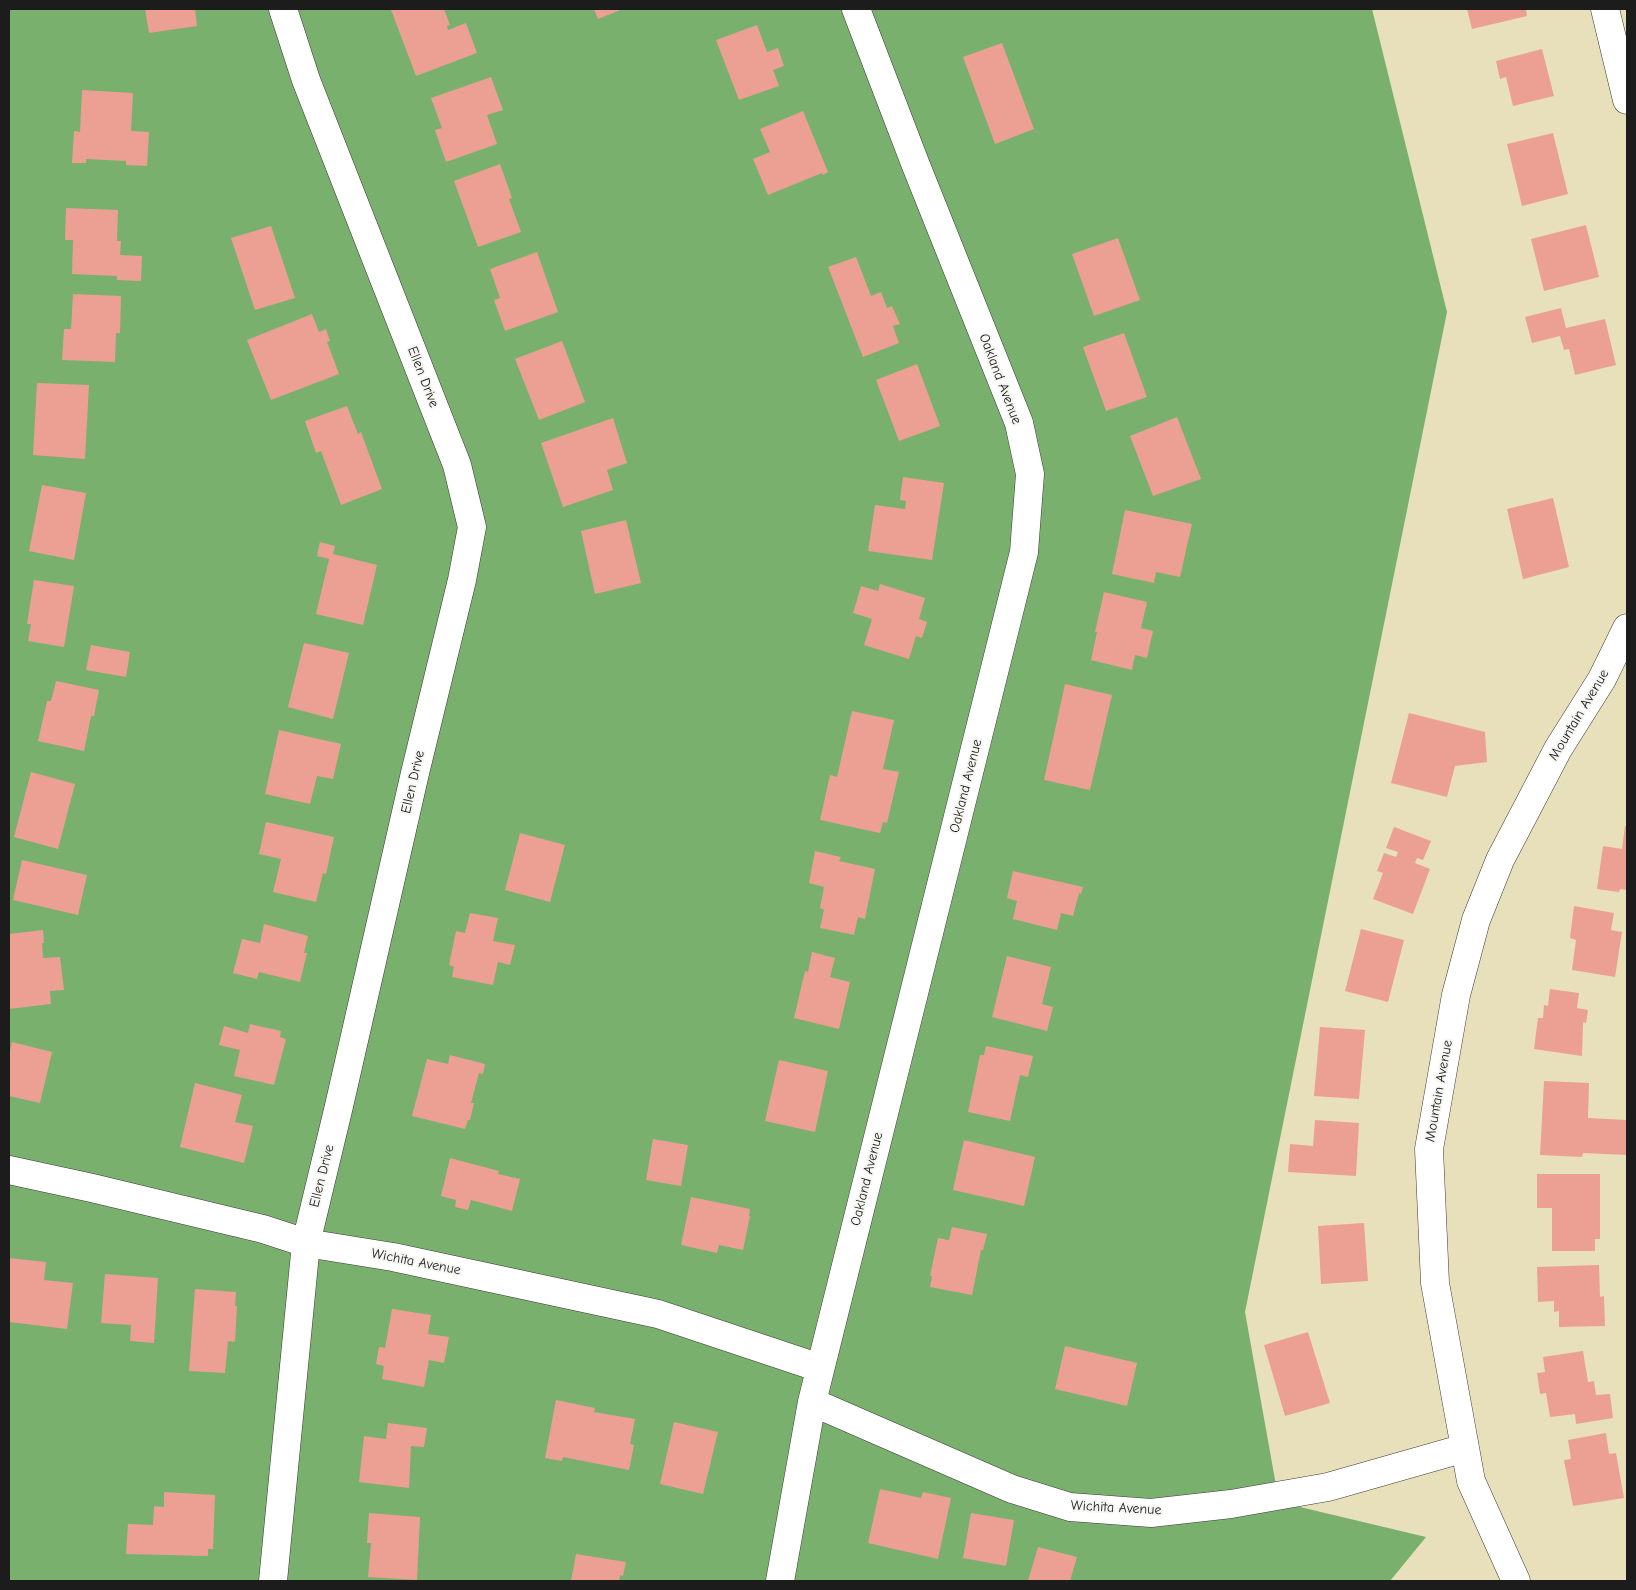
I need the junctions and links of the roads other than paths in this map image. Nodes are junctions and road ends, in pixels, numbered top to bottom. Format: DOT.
graph roads {
  1 [pos="283,9"];
  2 [pos="856,9"];
  3 [pos="1606,9"];
  4 [pos="1627,100"];
  5 [pos="1627,628"];
  6 [pos="9,1170"];
  7 [pos="306,1243"];
  8 [pos="820,1368"];
  9 [pos="812,1402"];
  10 [pos="1465,1448"];
  11 [pos="273,1581"];
  12 [pos="780,1581"];
  13 [pos="1516,1581"];
  1 -- 7 [label="street, Ellen Drive"];
  2 -- 8 [label="street, Oakland Avenue"];
  3 -- 4 [label="street"];
  5 -- 10 [label="street, Mountain Avenue"];
  6 -- 7 [label="street, Wichita Avenue"];
  7 -- 8 [label="street, Wichita Avenue"];
  7 -- 11 [label="street, Ellen Drive"];
  8 -- 9 [label="street, Oakland Avenue"];
  9 -- 10 [label="street, Wichita Avenue"];
  9 -- 12 [label="street, Oakland Avenue"];
  10 -- 13 [label="street, Mountain Avenue"];
}
